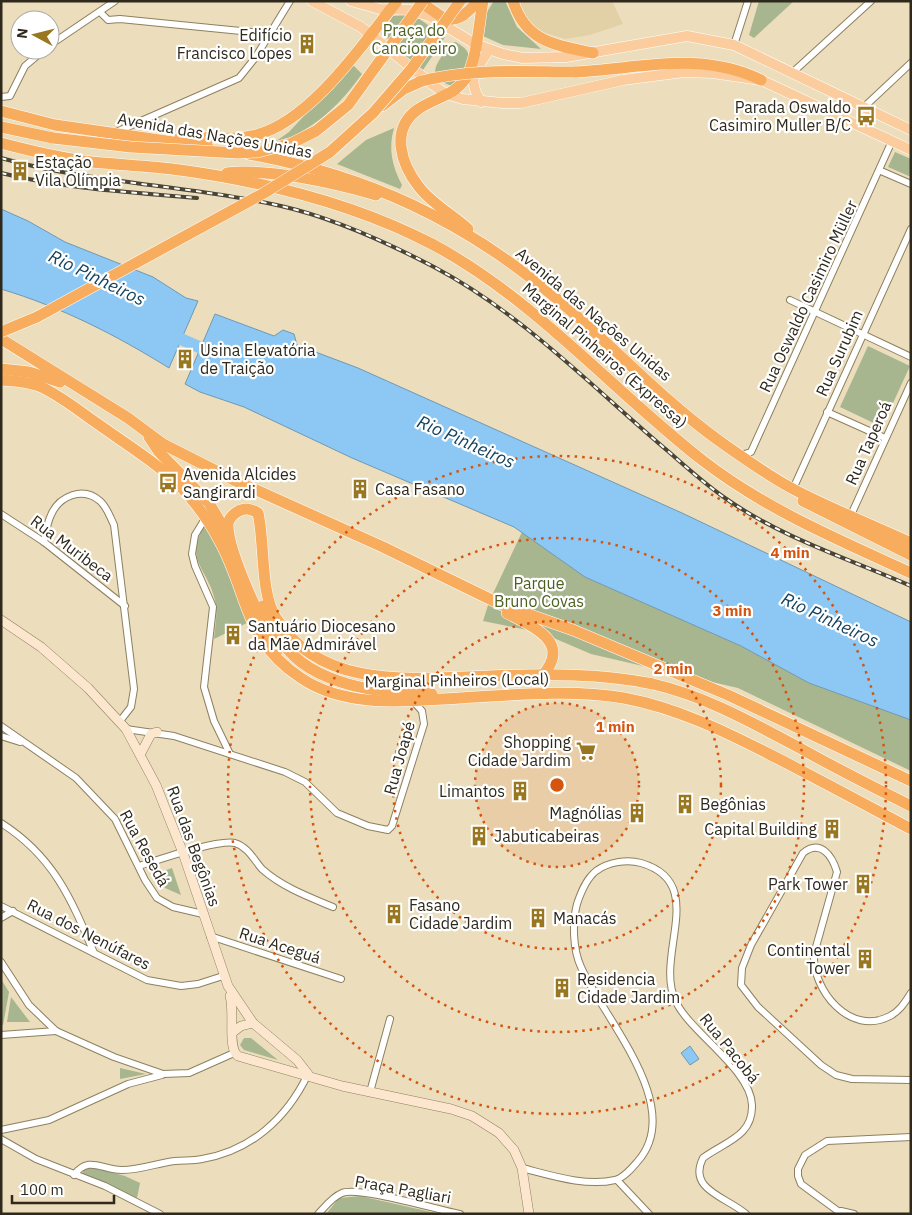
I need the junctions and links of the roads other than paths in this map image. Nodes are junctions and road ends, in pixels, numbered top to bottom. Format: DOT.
graph roads {
  1 [pos="114,1"];
  2 [pos="290,1"];
  3 [pos="312,1"];
  4 [pos="351,1"];
  5 [pos="419,1"];
  6 [pos="422,1"];
  7 [pos="460,1"];
  8 [pos="478,1"];
  9 [pos="483,1"];
  10 [pos="513,1"];
  11 [pos="748,1"];
  12 [pos="871,1"];
  13 [pos="395,5"];
  14 [pos="100,12"];
  15 [pos="270,34"];
  16 [pos="370,35"];
  17 [pos="60,38"];
  18 [pos="475,44"];
  19 [pos="734,45"];
  20 [pos="490,50"];
  21 [pos="593,53"];
  22 [pos="32,60"];
  23 [pos="911,63"];
  24 [pos="792,73"];
  25 [pos="762,80"];
  26 [pos="446,94"];
  27 [pos="1,97"];
  28 [pos="481,102"];
  29 [pos="863,108"];
  30 [pos="1,111"];
  31 [pos="373,113"];
  32 [pos="1,127"];
  33 [pos="911,130"];
  34 [pos="112,134"];
  35 [pos="156,139"];
  36 [pos="892,141"];
  37 [pos="1,143"];
  38 [pos="911,150"];
  39 [pos="881,170"];
  40 [pos="215,175"];
  41 [pos="911,184"];
  42 [pos="414,205"];
  43 [pos="911,229"];
  44 [pos="492,249"];
  45 [pos="790,300"];
  46 [pos="816,312"];
  47 [pos="1,332"];
  48 [pos="863,334"];
  49 [pos="1,339"];
  50 [pos="911,357"];
  51 [pos="1,369"];
  52 [pos="1,380"];
  53 [pos="911,383"];
  54 [pos="85,392"];
  55 [pos="827,412"];
  56 [pos="145,430"];
  57 [pos="885,438"];
  58 [pos="741,455"];
  59 [pos="754,464"];
  60 [pos="793,489"];
  61 [pos="1,514"];
  62 [pos="851,515"];
  63 [pos="206,517"];
  64 [pos="231,541"];
  65 [pos="44,542"];
  66 [pos="911,542"];
  67 [pos="911,555"];
  68 [pos="911,573"];
  69 [pos="479,594"];
  70 [pos="125,606"];
  71 [pos="274,617"];
  72 [pos="1,620"];
  73 [pos="285,665"];
  74 [pos="543,675"];
  75 [pos="459,698"];
  76 [pos="413,701"];
  77 [pos="120,721"];
  78 [pos="1,726"];
  79 [pos="126,729"];
  80 [pos="158,732"];
  81 [pos="1,736"];
  82 [pos="26,744"];
  83 [pos="141,753"];
  84 [pos="230,754"];
  85 [pos="911,782"];
  86 [pos="911,806"];
  87 [pos="1,823"];
  88 [pos="911,829"];
  89 [pos="183,854"];
  90 [pos="139,866"];
  91 [pos="1,906"];
  92 [pos="333,907"];
  93 [pos="12,911"];
  94 [pos="203,914"];
  95 [pos="1,918"];
  96 [pos="210,936"];
  97 [pos="94,953"];
  98 [pos="1,962"];
  99 [pos="223,976"];
  100 [pos="341,979"];
  101 [pos="228,986"];
  102 [pos="911,993"];
  103 [pos="390,1019"];
  104 [pos="253,1023"];
  105 [pos="56,1031"];
  106 [pos="233,1032"];
  107 [pos="1,1035"];
  108 [pos="234,1053"];
  109 [pos="297,1060"];
  110 [pos="290,1071"];
  111 [pos="163,1074"];
  112 [pos="308,1074"];
  113 [pos="911,1080"];
  114 [pos="370,1092"];
  115 [pos="1,1130"];
  116 [pos="911,1137"];
  117 [pos="1,1139"];
  118 [pos="522,1168"];
  119 [pos="74,1175"];
  120 [pos="616,1180"];
  121 [pos="842,1212"];
  122 [pos="160,1214"];
  123 [pos="318,1214"];
  124 [pos="460,1214"];
  125 [pos="529,1214"];
  126 [pos="649,1214"];
  127 [pos="746,1214"];
  128 [pos="854,1214"];
  1 -- 14 [label="street"];
  2 -- 15 [label="street"];
  3 -- 16 [label="main road"];
  4 -- 13 [label="main road"];
  5 -- 8 [label="highway"];
  6 -- 32 [label="highway, bridge"];
  7 -- 31 [label="highway, bridge"];
  9 -- 18 [label="highway"];
  10 -- 21 [label="highway"];
  11 -- 19 [label="street"];
  12 -- 24 [label="street"];
  13 -- 16 [label="highway"];
  13 -- 18 [label="main road"];
  14 -- 15 [label="street"];
  14 -- 17 [label="street"];
  15 -- 34 [label="street"];
  16 -- 26 [label="main road"];
  16 -- 35 [label="highway"];
  18 -- 20 [label="main road"];
  18 -- 26 [label="highway"];
  19 -- 21 [label="main road"];
  19 -- 24 [label="main road"];
  20 -- 21 [label="main road"];
  20 -- 28 [label="main road"];
  22 -- 27 [label="street"];
  23 -- 29 [label="street"];
  24 -- 29 [label="main road"];
  25 -- 28 [label="main road"];
  25 -- 31 [label="highway, bridge"];
  25 -- 36 [label="main road"];
  26 -- 28 [label="main road"];
  26 -- 44 [label="highway"];
  29 -- 33 [label="main road"];
  30 -- 34 [label="highway, Avenida das Nações Unidas"];
  31 -- 47 [label="highway, bridge"];
  34 -- 35 [label="highway, Avenida das Nações Unidas"];
  35 -- 42 [label="highway, Avenida das Nações Unidas"];
  36 -- 38 [label="main road"];
  36 -- 39 [label="street, Rua Oswaldo Casimiro Müller"];
  37 -- 40 [label="highway, Marginal Pinheiros (Expressa)"];
  39 -- 41 [label="street"];
  39 -- 46 [label="street, Rua Oswaldo Casimiro Müller"];
  40 -- 42 [label="highway"];
  40 -- 68 [label="highway, Marginal Pinheiros (Expressa)"];
  42 -- 44 [label="highway, Avenida das Nações Unidas"];
  43 -- 48 [label="street, Rua Surubim"];
  44 -- 58 [label="highway, Avenida das Nações Unidas"];
  45 -- 46 [label="street"];
  46 -- 48 [label="street"];
  46 -- 58 [label="street, Rua Oswaldo Casimiro Müller"];
  48 -- 50 [label="street"];
  48 -- 55 [label="street, Rua Surubim"];
  49 -- 54 [label="highway"];
  51 -- 54 [label="highway"];
  52 -- 63 [label="highway, Marginal Pinheiros (Local)"];
  53 -- 57 [label="street, Rua Taperoá"];
  54 -- 56 [label="highway"];
  55 -- 57 [label="street"];
  55 -- 60 [label="street, Rua Surubim"];
  56 -- 64 [label="highway"];
  56 -- 69 [label="highway"];
  57 -- 62 [label="street, Rua Taperoá"];
  58 -- 59 [label="highway, Avenida das Nações Unidas"];
  59 -- 60 [label="highway, Avenida das Nações Unidas"];
  59 -- 67 [label="highway"];
  60 -- 62 [label="highway, Avenida das Nações Unidas"];
  61 -- 65 [label="street, Rua Muribeca"];
  62 -- 66 [label="highway, Avenida das Nações Unidas"];
  63 -- 73 [label="highway, Marginal Pinheiros (Local)"];
  63 -- 84 [label="street"];
  64 -- 71 [label="highway"];
  64 -- 73 [label="highway"];
  65 -- 70 [label="street, Rua Muribeca"];
  65 -- 70 [label="street"];
  69 -- 74 [label="highway"];
  69 -- 85 [label="highway"];
  70 -- 77 [label="street"];
  71 -- 74 [label="highway"];
  71 -- 75 [label="highway"];
  72 -- 77 [label="main road, Rua das Begônias"];
  73 -- 76 [label="highway, Marginal Pinheiros (Local)"];
  74 -- 86 [label="highway"];
  75 -- 76 [label="highway, Marginal Pinheiros (Local)"];
  75 -- 88 [label="highway, Marginal Pinheiros (Local)"];
  76 -- 84 [label="street, Rua Joapé"];
  77 -- 79 [label="main road, Rua das Begônias"];
  78 -- 82 [label="street, Rua Resedá"];
  79 -- 80 [label="street"];
  79 -- 83 [label="main road, Rua das Begônias"];
  80 -- 83 [label="main road"];
  80 -- 84 [label="street"];
  81 -- 82 [label="street"];
  82 -- 90 [label="street, Rua Resedá"];
  83 -- 89 [label="main road, Rua das Begônias"];
  87 -- 97 [label="street"];
  89 -- 90 [label="street"];
  89 -- 92 [label="street"];
  89 -- 94 [label="main road, Rua das Begônias"];
  90 -- 94 [label="street, Rua Resedá"];
  91 -- 93 [label="street, Rua dos Nenúfares"];
  93 -- 95 [label="street"];
  93 -- 97 [label="street, Rua dos Nenúfares"];
  94 -- 96 [label="main road, Rua das Begônias"];
  96 -- 99 [label="main road, Rua das Begônias"];
  96 -- 100 [label="street, Rua Aceguá"];
  97 -- 99 [label="street, Rua dos Nenúfares"];
  98 -- 105 [label="street"];
  99 -- 101 [label="main road, Rua das Begônias"];
  101 -- 104 [label="main road, Rua das Begônias"];
  101 -- 106 [label="main road, Rua das Begônias"];
  102 -- 113 [label="street"];
  103 -- 114 [label="street"];
  104 -- 106 [label="main road"];
  104 -- 109 [label="main road, Rua das Begônias"];
  105 -- 107 [label="street"];
  105 -- 111 [label="street"];
  106 -- 108 [label="main road, Rua das Begônias"];
  108 -- 110 [label="main road"];
  108 -- 111 [label="street"];
  109 -- 110 [label="main road"];
  109 -- 112 [label="main road, Rua das Begônias"];
  110 -- 112 [label="main road"];
  111 -- 115 [label="street"];
  112 -- 114 [label="main road"];
  112 -- 119 [label="street"];
  114 -- 118 [label="main road"];
  116 -- 121 [label="street"];
  117 -- 119 [label="street"];
  118 -- 120 [label="street"];
  118 -- 125 [label="main road"];
  119 -- 122 [label="street"];
  120 -- 126 [label="street"];
  120 -- 127 [label="street, Rua Pacobá"];
  121 -- 128 [label="street"];
  123 -- 124 [label="street, Praça Pagliari"];
}
